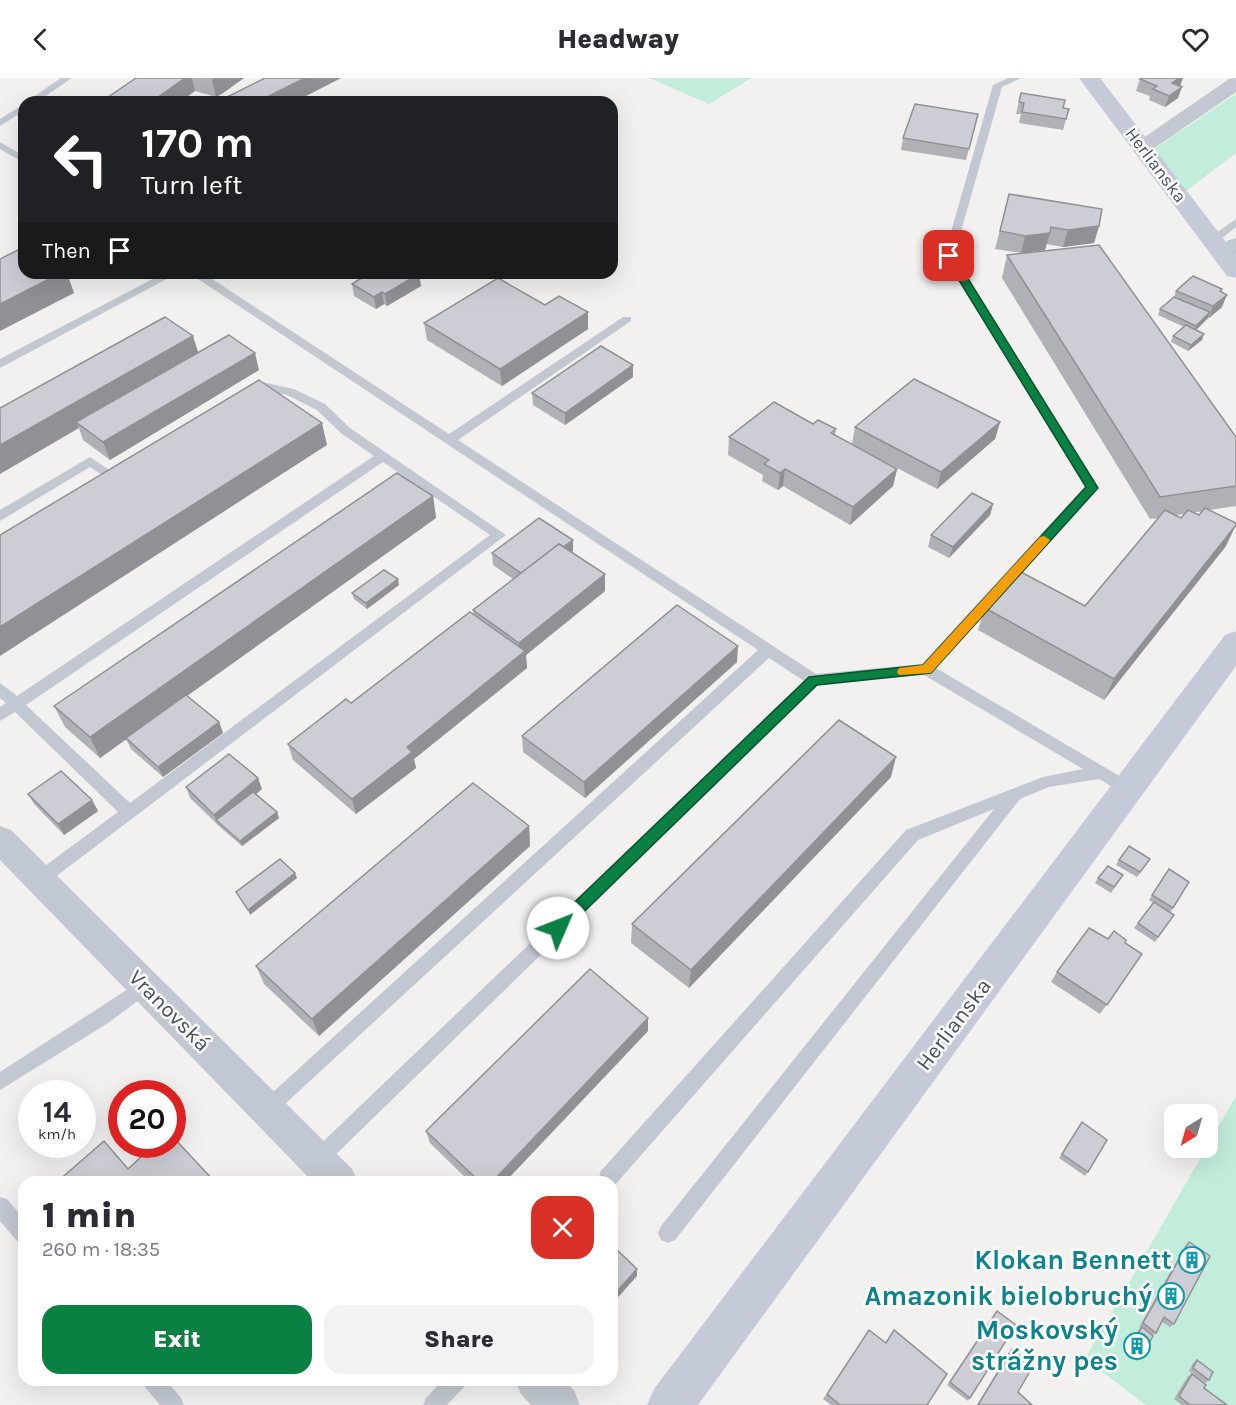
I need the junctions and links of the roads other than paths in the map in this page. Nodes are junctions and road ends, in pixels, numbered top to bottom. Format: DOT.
graph roads {
  1 [pos="67,78"];
  2 [pos="1016,78"];
  3 [pos="1089,78"];
  4 [pos="1236,83"];
  5 [pos="40,96"];
  6 [pos="18,111"];
  7 [pos="0,123"];
  8 [pos="0,144"];
  9 [pos="1143,147"];
  10 [pos="18,156"];
  11 [pos="1236,222"];
  12 [pos="1227,252"];
  13 [pos="161,279"];
  14 [pos="204,279"];
  15 [pos="627,319"];
  16 [pos="0,364"];
  17 [pos="242,398"];
  18 [pos="449,440"];
  19 [pos="383,456"];
  20 [pos="131,465"];
  21 [pos="0,516"];
  22 [pos="1236,643"];
  23 [pos="768,650"];
  24 [pos="926,669"];
  25 [pos="814,680"];
  26 [pos="0,689"];
  27 [pos="16,704"];
  28 [pos="0,715"];
  29 [pos="1114,780"];
  30 [pos="1015,794"];
  31 [pos="129,812"];
  32 [pos="0,839"];
  33 [pos="40,879"];
  34 [pos="146,986"];
  35 [pos="0,1082"];
  36 [pos="267,1109"];
  37 [pos="328,1171"];
  38 [pos="610,1176"];
  39 [pos="0,1206"];
  40 [pos="18,1227"];
  41 [pos="668,1233"];
  42 [pos="157,1386"];
  43 [pos="450,1386"];
  44 [pos="541,1386"];
  45 [pos="174,1405"];
  46 [pos="433,1405"];
  47 [pos="559,1405"];
  48 [pos="670,1405"];
  1 -- 5 [label="lane"];
  2 -- 24 [label="lane"];
  3 -- 9 [label="street, Herlianska"];
  4 -- 9 [label="street"];
  6 -- 7 [label="lane"];
  8 -- 10 [label="lane"];
  9 -- 12 [label="street, Herlianska"];
  11 -- 12 [label="lane"];
  13 -- 16 [label="lane"];
  14 -- 18 [label="lane"];
  15 -- 18 [label="lane"];
  17 -- 19 [label="lane"];
  18 -- 23 [label="lane"];
  19 -- 27 [label="lane"];
  19 -- 31 [label="lane"];
  20 -- 21 [label="lane"];
  22 -- 29 [label="street, Herlianska"];
  23 -- 25 [label="lane"];
  23 -- 36 [label="lane"];
  24 -- 25 [label="lane"];
  24 -- 29 [label="lane"];
  25 -- 37 [label="lane"];
  26 -- 27 [label="lane"];
  27 -- 28 [label="lane"];
  27 -- 31 [label="lane"];
  29 -- 30 [label="lane"];
  29 -- 48 [label="street, Herlianska"];
  30 -- 38 [label="lane"];
  30 -- 41 [label="lane"];
  31 -- 33 [label="lane"];
  32 -- 33 [label="street, Vranovská"];
  33 -- 34 [label="street, Vranovská"];
  34 -- 35 [label="lane"];
  34 -- 36 [label="street, Vranovská"];
  36 -- 37 [label="street, Vranovská"];
  39 -- 40 [label="lane"];
  42 -- 45 [label="lane"];
  43 -- 46 [label="lane"];
  44 -- 47 [label="street"];
}
